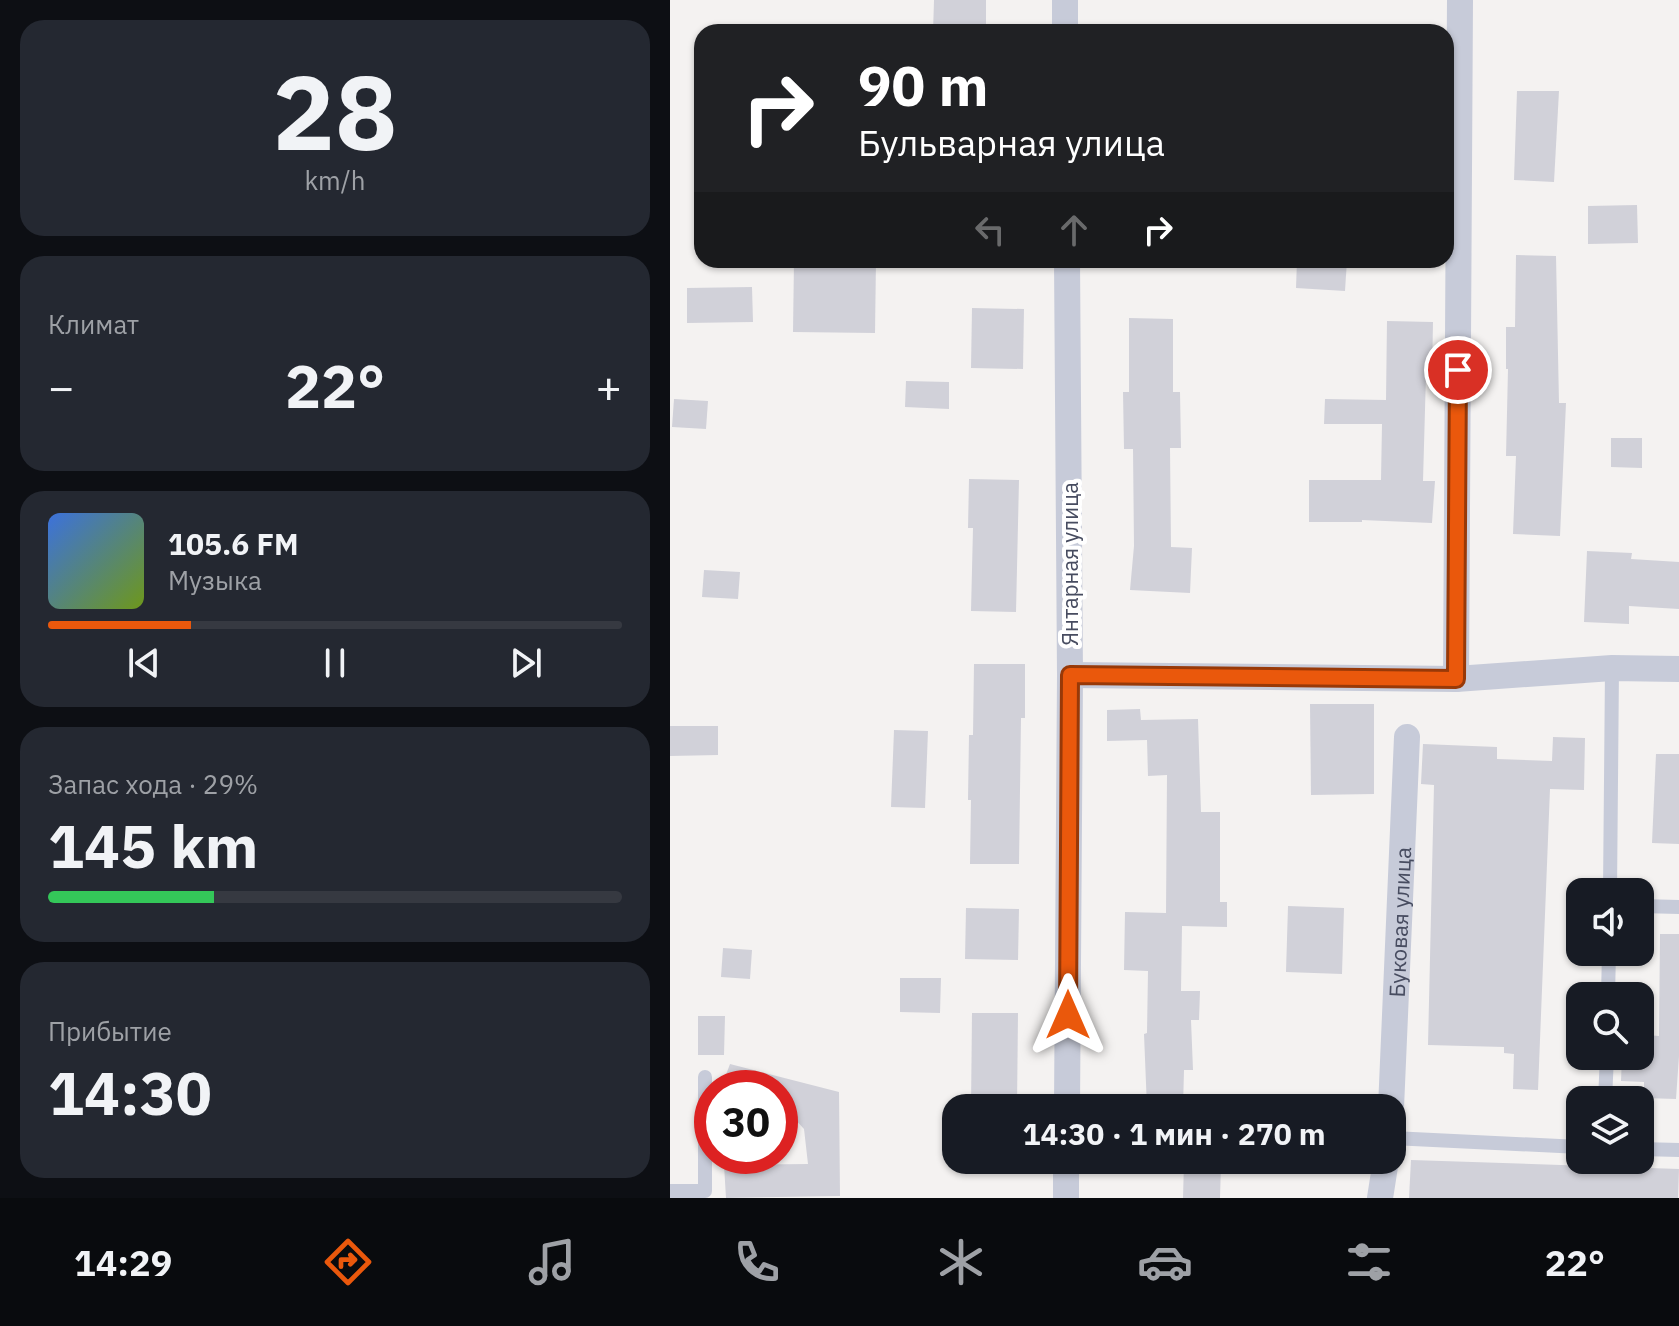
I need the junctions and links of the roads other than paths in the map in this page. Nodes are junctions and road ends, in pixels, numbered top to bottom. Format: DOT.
graph roads {
  1 [pos="1065,0"];
  2 [pos="1460,0"];
  3 [pos="1065,24"];
  4 [pos="1067,268"];
  5 [pos="1612,668"];
  6 [pos="1679,669"];
  7 [pos="1070,675"];
  8 [pos="1456,679"];
  9 [pos="1407,737"];
  10 [pos="1610,878"];
  11 [pos="1654,906"];
  12 [pos="1679,907"];
  13 [pos="1067,1094"];
  14 [pos="1392,1094"];
  15 [pos="1406,1139"];
  16 [pos="1566,1146"];
  17 [pos="1654,1149"];
  18 [pos="1679,1150"];
  19 [pos="705,1174"];
  20 [pos="1066,1174"];
  21 [pos="1384,1174"];
  22 [pos="670,1191"];
  23 [pos="1066,1198"];
  24 [pos="1380,1198"];
  1 -- 3 [label="street"];
  2 -- 8 [label="street"];
  4 -- 7 [label="street, Янтарная улица"];
  5 -- 6 [label="street"];
  5 -- 8 [label="street"];
  5 -- 10 [label="lane"];
  7 -- 8 [label="street"];
  7 -- 13 [label="street, Янтарная улица"];
  9 -- 14 [label="street, Буковая улица"];
  11 -- 12 [label="lane"];
  15 -- 16 [label="lane"];
  17 -- 18 [label="lane"];
  19 -- 22 [label="lane"];
  20 -- 23 [label="street"];
  21 -- 24 [label="street"];
}
